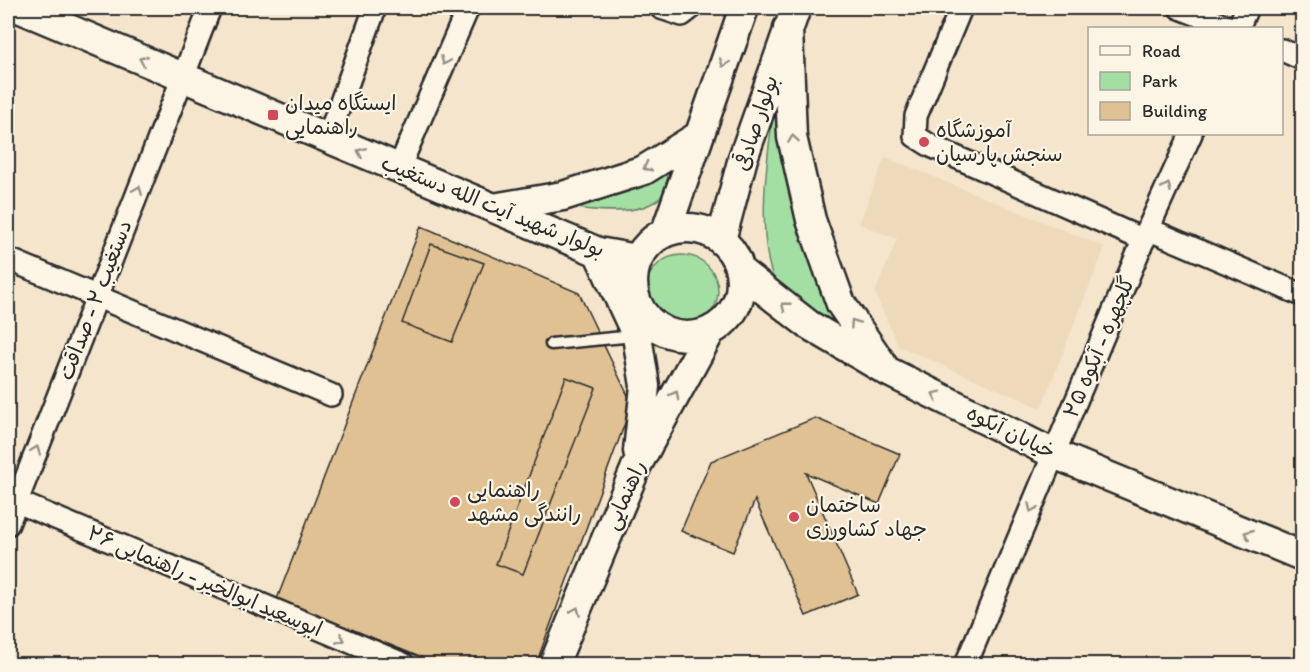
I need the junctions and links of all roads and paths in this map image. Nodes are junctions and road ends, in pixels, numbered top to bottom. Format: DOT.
graph roads {
  1 [pos="19,8"];
  2 [pos="210,8"];
  3 [pos="375,8"];
  4 [pos="468,8"];
  5 [pos="661,8"];
  6 [pos="744,8"];
  7 [pos="961,8"];
  8 [pos="1180,8"];
  9 [pos="1247,8"];
  10 [pos="686,11"];
  11 [pos="792,18"];
  12 [pos="1228,27"];
  13 [pos="1238,27"];
  14 [pos="1283,51"];
  15 [pos="1302,59"];
  16 [pos="183,77"];
  17 [pos="1191,135"];
  18 [pos="697,137"];
  19 [pos="328,138"];
  20 [pos="399,168"];
  21 [pos="493,208"];
  22 [pos="666,231"];
  23 [pos="1146,234"];
  24 [pos="721,240"];
  25 [pos="598,252"];
  26 [pos="8,259"];
  27 [pos="637,259"];
  28 [pos="740,271"];
  29 [pos="97,295"];
  30 [pos="1302,295"];
  31 [pos="710,332"];
  32 [pos="637,336"];
  33 [pos="551,344"];
  34 [pos="887,371"];
  35 [pos="331,395"];
  36 [pos="1054,454"];
  37 [pos="637,465"];
  38 [pos="12,500"];
  39 [pos="8,524"];
  40 [pos="1302,556"];
  41 [pos="403,664"];
  42 [pos="554,664"];
  43 [pos="966,664"];
  16 -- 1 [label="main road, بولوار شهید آیت الله دستغیب, one-way"];
  2 -- 16 [label="street, دستغیب ۲ - صداقت"];
  3 -- 19 [label="street"];
  4 -- 20 [label="street, one-way"];
  5 -- 10 [label="street"];
  6 -- 18 [label="main road, one-way"];
  7 -- 23 [label="street"];
  8 -- 12 [label="street"];
  9 -- 13 [label="street"];
  11 -- 24 [label="main road, بولوار صادقی"];
  34 -- 11 [label="main road, one-way"];
  14 -- 15 [label="street"];
  16 -- 19 [label="main road, بولوار شهید آیت الله دستغیب"];
  29 -- 16 [label="street, دستغیب ۲ - صداقت, one-way"];
  23 -- 17 [label="street, گلچهره - آبکوه ۲۵, one-way"];
  18 -- 21 [label="main road, one-way"];
  18 -- 22 [label="main road"];
  20 -- 19 [label="main road, بولوار شهید آیت الله دستغیب, one-way"];
  20 -- 21 [label="main road, بولوار شهید آیت الله دستغیب"];
  21 -- 25 [label="main road, بولوار شهید آیت الله دستغیب"];
  22 -- 24 [label="main road"];
  22 -- 27 [label="main road"];
  23 -- 30 [label="street"];
  23 -- 36 [label="street, گلچهره - آبکوه ۲۵"];
  24 -- 28 [label="main road"];
  25 -- 27 [label="main road, بولوار شهید آیت الله دستغیب"];
  25 -- 32 [label="main road"];
  26 -- 29 [label="street"];
  27 -- 31 [label="main road"];
  28 -- 31 [label="main road"];
  34 -- 28 [label="main road, خیابان آبکوه, one-way"];
  29 -- 35 [label="street"];
  38 -- 29 [label="street, دستغیب ۲ - صداقت, one-way"];
  37 -- 31 [label="main road, راهنمایی, one-way"];
  32 -- 33 [label="lane"];
  32 -- 37 [label="main road"];
  36 -- 34 [label="main road, خیابان آبکوه, one-way"];
  40 -- 36 [label="main road, خیابان آبکوه, one-way"];
  36 -- 43 [label="street, گلچهره - آبکوه ۲۵, one-way"];
  42 -- 37 [label="main road, راهنمایی, one-way"];
  38 -- 39 [label="street, دستغیب ۲ - صداقت"];
  38 -- 41 [label="street, ابوسعید ابوالخیر - راهنمایی ۲۶, one-way"];
}
